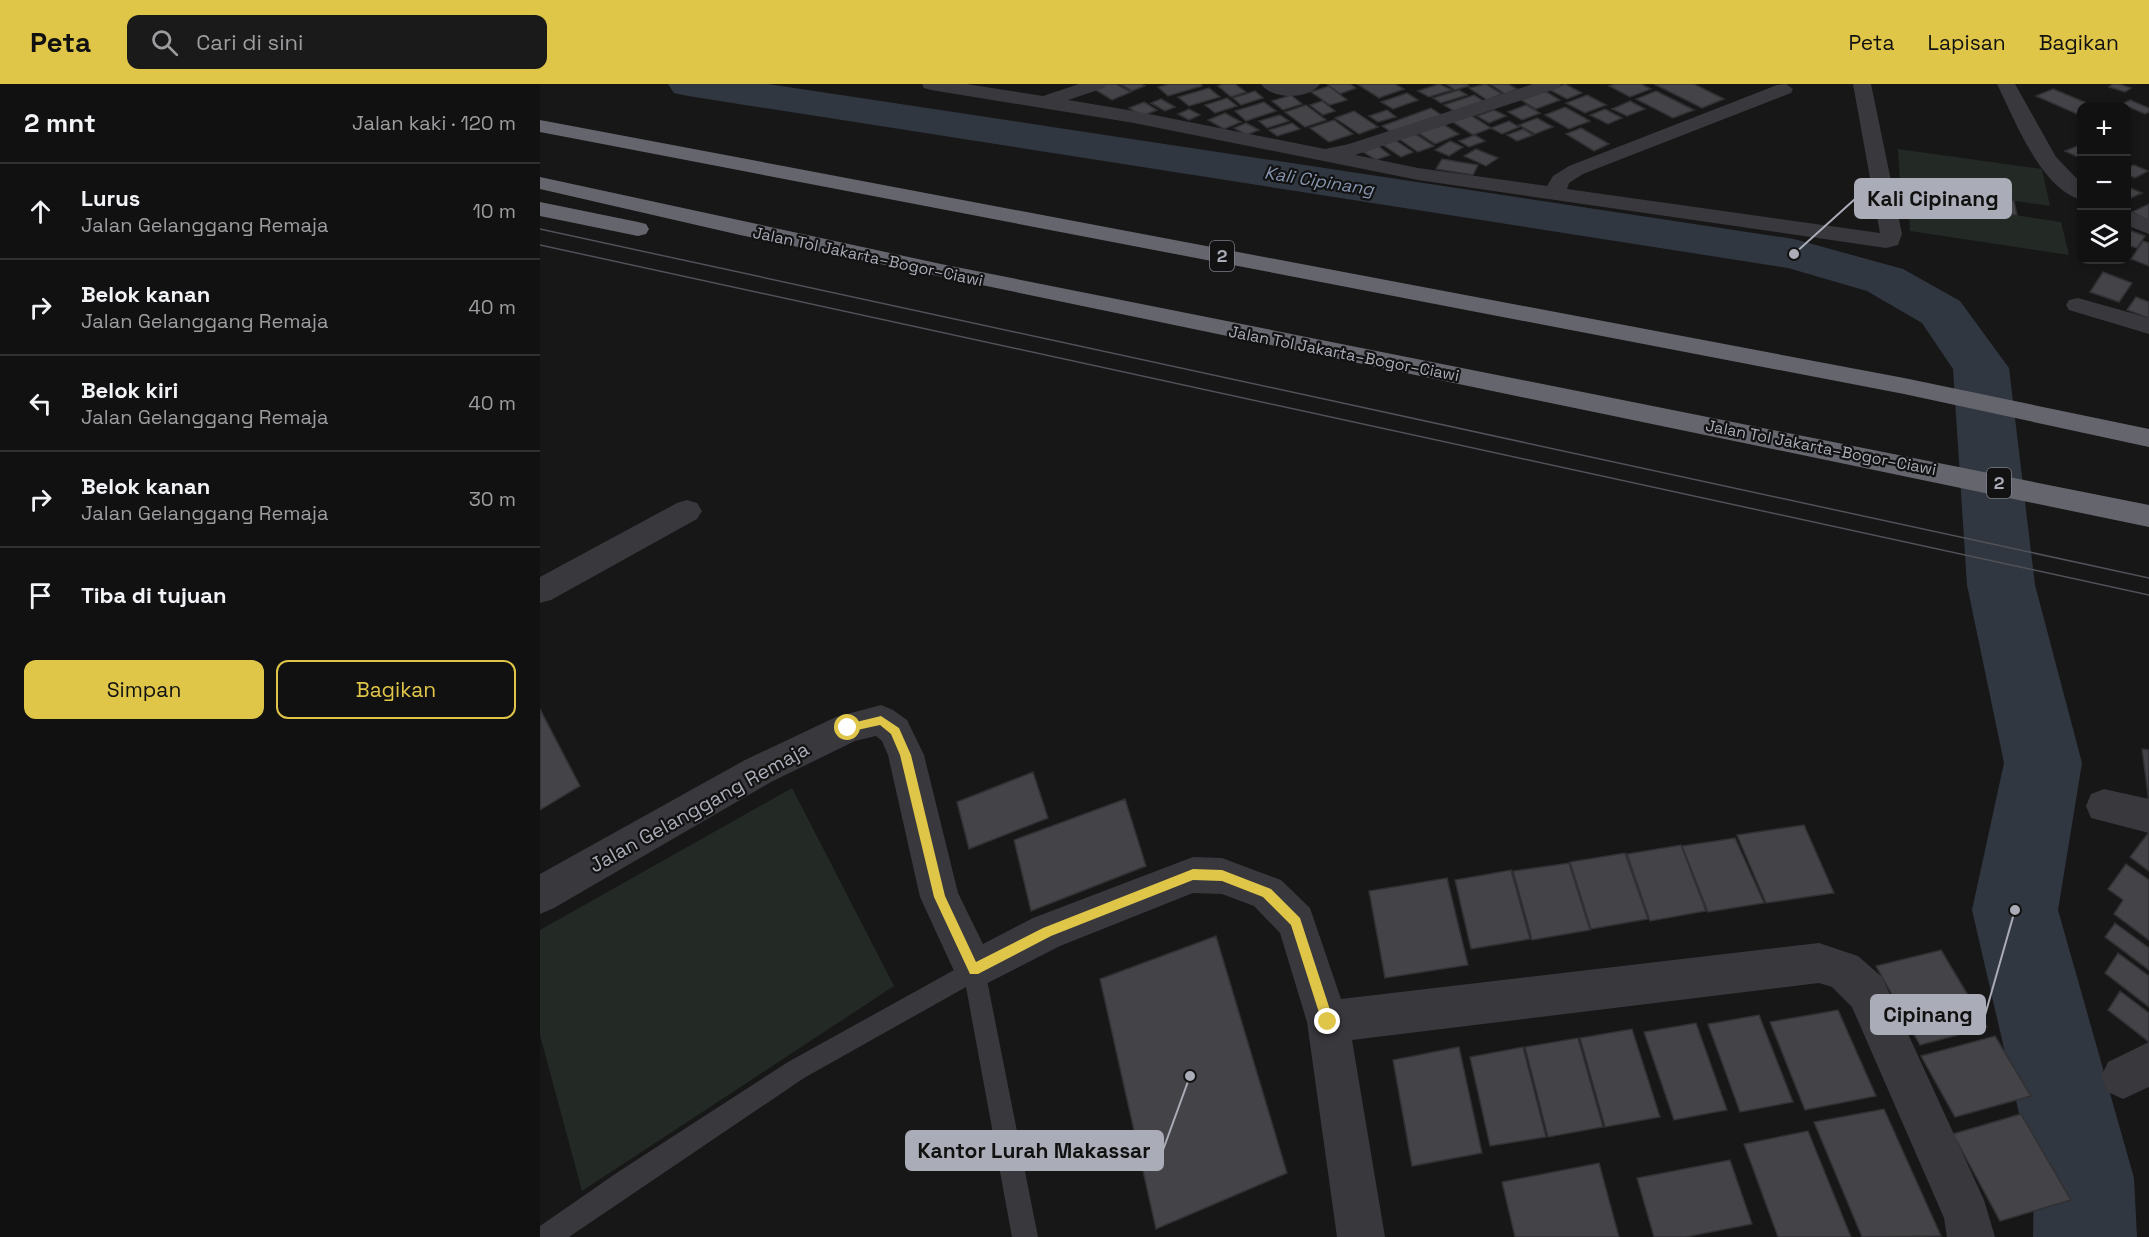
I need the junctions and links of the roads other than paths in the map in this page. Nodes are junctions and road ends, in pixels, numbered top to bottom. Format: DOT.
graph roads {
  1 [pos="931,84"];
  2 [pos="1097,84"];
  3 [pos="1270,84"];
  4 [pos="1311,84"];
  5 [pos="1552,84"];
  6 [pos="1862,84"];
  7 [pos="2006,84"];
  8 [pos="1784,89"];
  9 [pos="1044,102"];
  10 [pos="540,126"];
  11 [pos="1326,155"];
  12 [pos="540,183"];
  13 [pos="2077,191"];
  14 [pos="1555,193"];
  15 [pos="540,208"];
  16 [pos="2131,218"];
  17 [pos="2149,227"];
  18 [pos="657,233"];
  19 [pos="716,245"];
  20 [pos="989,282"];
  21 [pos="2078,305"];
  22 [pos="2149,326"];
  23 [pos="2149,438"];
  24 [pos="687,511"];
  25 [pos="2149,516"];
  26 [pos="540,591"];
  27 [pos="2104,806"];
  28 [pos="2149,816"];
  29 [pos="540,894"];
  30 [pos="974,970"];
  31 [pos="1328,1022"];
  32 [pos="547,1237"];
  33 [pos="1025,1237"];
  34 [pos="1361,1237"];
  35 [pos="1971,1237"];
  1 -- 9 [label="street"];
  2 -- 9 [label="street"];
  3 -- 4 [label="street"];
  5 -- 11 [label="street"];
  6 -- 14 [label="street"];
  7 -- 13 [label="street"];
  8 -- 14 [label="street"];
  9 -- 11 [label="street"];
  10 -- 23 [label="highway, 2"];
  11 -- 14 [label="street"];
  12 -- 20 [label="highway, Jalan Tol Jakarta–Bogor–Ciawi / 2"];
  15 -- 18 [label="highway"];
  16 -- 17 [label="street"];
  19 -- 20 [label="highway"];
  20 -- 25 [label="highway, Jalan Tol Jakarta–Bogor–Ciawi / 2"];
  21 -- 22 [label="street"];
  24 -- 26 [label="street"];
  27 -- 28 [label="street"];
  29 -- 30 [label="street, Jalan Gelanggang Remaja"];
  30 -- 31 [label="street"];
  30 -- 32 [label="lane"];
  30 -- 33 [label="lane"];
  31 -- 34 [label="street"];
  31 -- 35 [label="street"];
}
